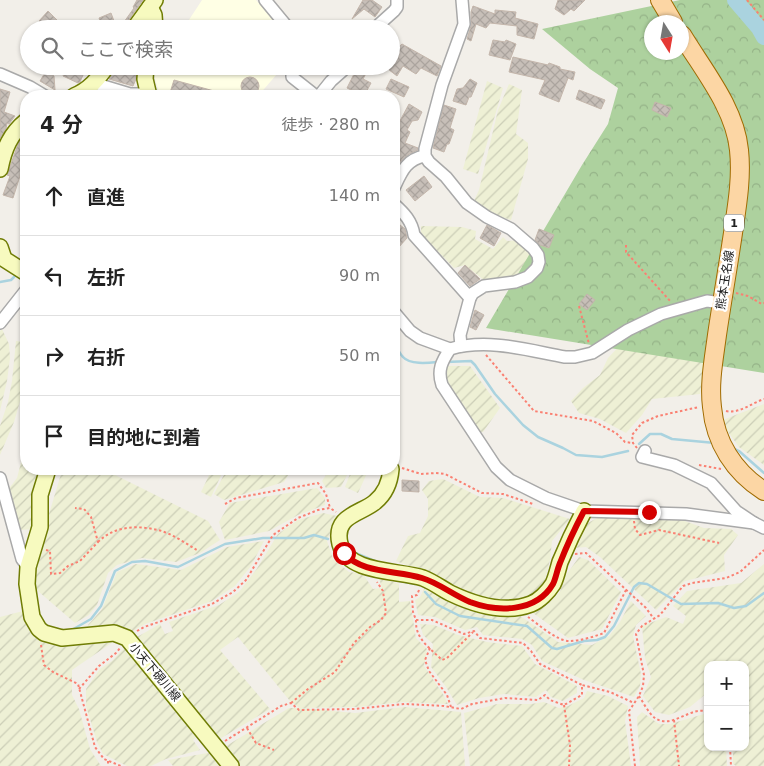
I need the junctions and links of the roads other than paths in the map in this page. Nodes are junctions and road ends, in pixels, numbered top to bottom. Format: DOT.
graph roads {
  1 [pos="265,0"];
  2 [pos="398,0"];
  3 [pos="462,0"];
  4 [pos="660,0"];
  5 [pos="152,4"];
  6 [pos="669,15"];
  7 [pos="140,20"];
  8 [pos="154,20"];
  9 [pos="282,20"];
  10 [pos="383,20"];
  11 [pos="689,46"];
  12 [pos="0,74"];
  13 [pos="100,75"];
  14 [pos="145,75"];
  15 [pos="292,75"];
  16 [pos="338,75"];
  17 [pos="96,81"];
  18 [pos="35,90"];
  19 [pos="85,90"];
  20 [pos="117,90"];
  21 [pos="147,90"];
  22 [pos="309,90"];
  23 [pos="323,90"];
  24 [pos="20,127"];
  25 [pos="425,156"];
  26 [pos="0,169"];
  27 [pos="400,175"];
  28 [pos="400,210"];
  29 [pos="0,248"];
  30 [pos="20,269"];
  31 [pos="723,296"];
  32 [pos="20,298"];
  33 [pos="470,298"];
  34 [pos="400,319"];
  35 [pos="0,323"];
  36 [pos="453,353"];
  37 [pos="645,450"];
  38 [pos="46,475"];
  39 [pos="392,475"];
  40 [pos="0,478"];
  41 [pos="764,490"];
  42 [pos="584,511"];
  43 [pos="759,526"];
  44 [pos="28,567"];
  45 [pos="231,766"];
  1 -- 9 [label="street"];
  2 -- 10 [label="street"];
  3 -- 25 [label="street"];
  4 -- 6 [label="main road"];
  5 -- 7 [label="main road"];
  5 -- 8 [label="main road"];
  11 -- 31 [label="main road, 熊本玉名線 / 1"];
  12 -- 18 [label="street"];
  13 -- 17 [label="main road"];
  14 -- 21 [label="main road"];
  15 -- 22 [label="street"];
  16 -- 23 [label="street"];
  17 -- 19 [label="main road"];
  17 -- 20 [label="street"];
  24 -- 26 [label="main road"];
  25 -- 27 [label="street"];
  25 -- 33 [label="street"];
  28 -- 33 [label="street"];
  29 -- 30 [label="main road"];
  31 -- 36 [label="street"];
  31 -- 41 [label="main road, 熊本玉名線 / 1"];
  32 -- 35 [label="street"];
  33 -- 36 [label="street"];
  34 -- 36 [label="street"];
  36 -- 42 [label="street"];
  37 -- 43 [label="street"];
  38 -- 44 [label="main road"];
  39 -- 42 [label="main road"];
  40 -- 44 [label="street"];
  42 -- 43 [label="street"];
  44 -- 45 [label="main road, 小天下硯川線"];
}
